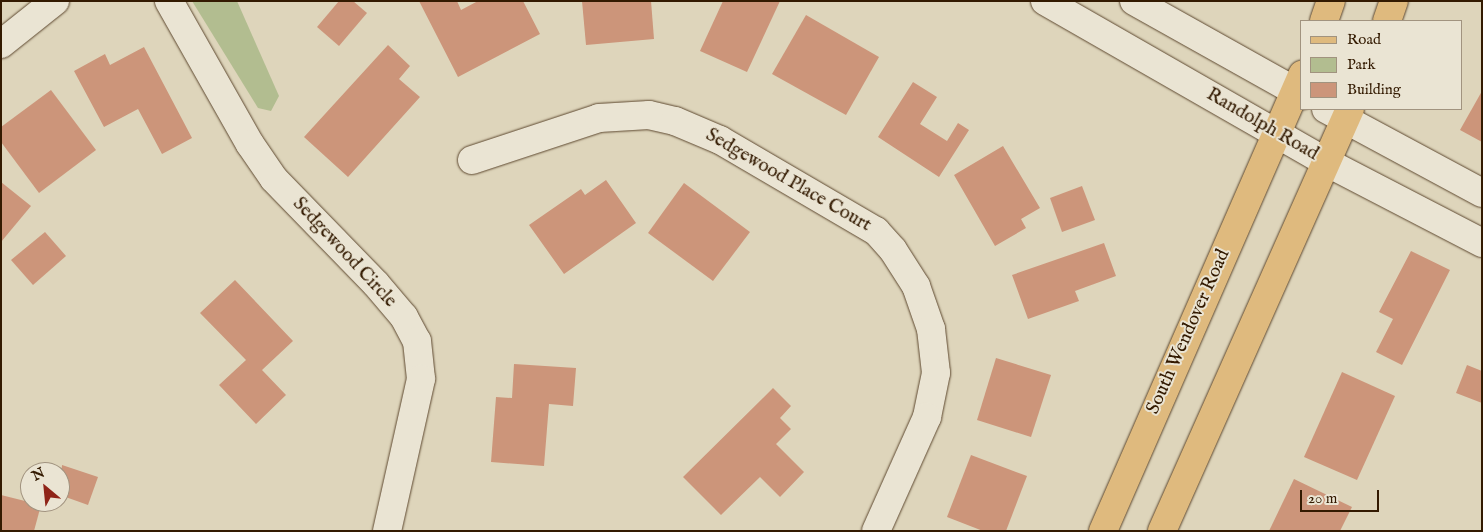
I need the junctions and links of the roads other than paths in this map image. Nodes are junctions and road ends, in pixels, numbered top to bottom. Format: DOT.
graph roads {
  1 [pos="55,1"];
  2 [pos="169,1"];
  3 [pos="1045,1"];
  4 [pos="1134,1"];
  5 [pos="1331,1"];
  6 [pos="1394,1"];
  7 [pos="1324,20"];
  8 [pos="1387,20"];
  9 [pos="1,44"];
  10 [pos="1300,87"];
  11 [pos="1340,112"];
  12 [pos="1276,133"];
  13 [pos="472,160"];
  14 [pos="1326,162"];
  15 [pos="1482,193"];
  16 [pos="1482,243"];
  17 [pos="388,531"];
  18 [pos="876,531"];
  19 [pos="1103,531"];
  20 [pos="1162,531"];
  1 -- 9 [label="street"];
  2 -- 17 [label="street, Sedgewood Circle"];
  3 -- 12 [label="street, Randolph Road"];
  4 -- 10 [label="street"];
  5 -- 7 [label="main road"];
  6 -- 8 [label="main road"];
  10 -- 12 [label="main road, South Wendover Road"];
  11 -- 14 [label="main road"];
  11 -- 15 [label="street"];
  12 -- 14 [label="street, Randolph Road"];
  12 -- 19 [label="main road, South Wendover Road"];
  13 -- 18 [label="street, Sedgewood Place Court"];
  14 -- 16 [label="street, Randolph Road"];
  14 -- 20 [label="main road"];
}
